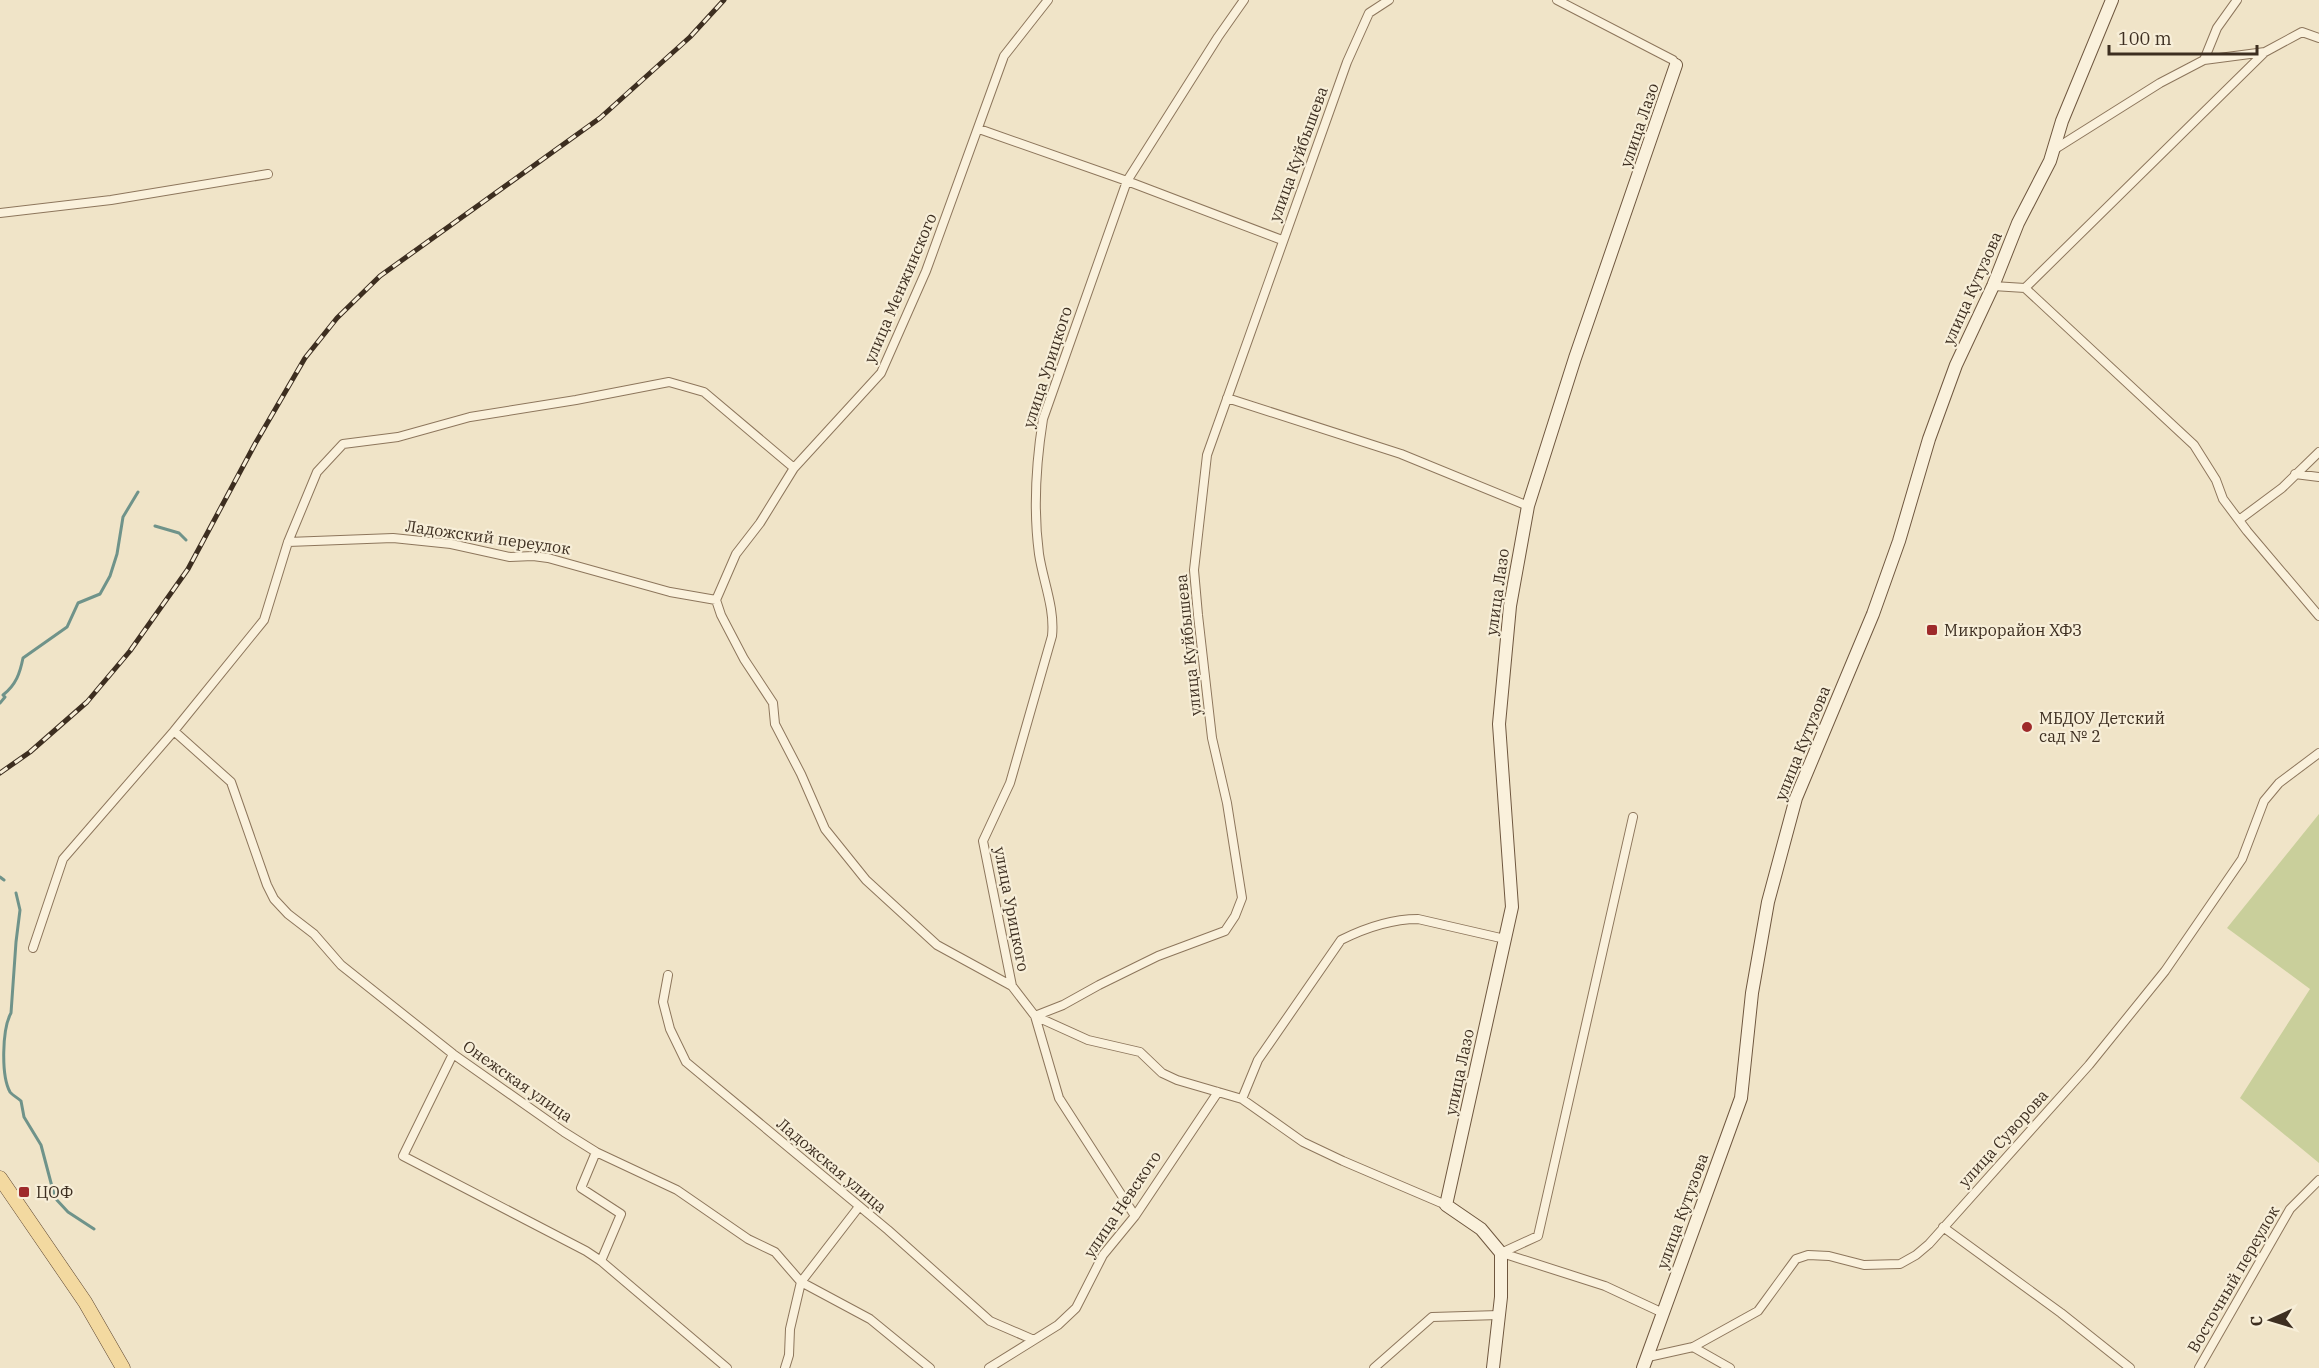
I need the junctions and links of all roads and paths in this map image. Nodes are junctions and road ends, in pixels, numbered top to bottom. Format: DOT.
graph roads {
  1 [pos="1048,0"];
  2 [pos="1244,0"];
  3 [pos="1389,0"];
  4 [pos="1557,0"];
  5 [pos="2112,0"];
  6 [pos="2237,0"];
  7 [pos="2319,39"];
  8 [pos="2265,52"];
  9 [pos="2204,60"];
  10 [pos="1676,65"];
  11 [pos="979,129"];
  12 [pos="2055,149"];
  13 [pos="268,174"];
  14 [pos="1127,181"];
  15 [pos="0,213"];
  16 [pos="1282,240"];
  17 [pos="1993,286"];
  18 [pos="2025,288"];
  19 [pos="1227,398"];
  20 [pos="2319,452"];
  21 [pos="794,468"];
  22 [pos="2295,474"];
  23 [pos="2319,477"];
  24 [pos="1528,506"];
  25 [pos="2239,520"];
  26 [pos="288,542"];
  27 [pos="716,600"];
  28 [pos="2319,616"];
  29 [pos="174,731"];
  30 [pos="2319,753"];
  31 [pos="1633,817"];
  32 [pos="1505,939"];
  33 [pos="33,948"];
  34 [pos="668,975"];
  35 [pos="1012,986"];
  36 [pos="1035,1016"];
  37 [pos="453,1054"];
  38 [pos="1218,1092"];
  39 [pos="1242,1099"];
  40 [pos="596,1152"];
  41 [pos="0,1179"];
  42 [pos="2319,1180"];
  43 [pos="1446,1205"];
  44 [pos="858,1208"];
  45 [pos="1135,1216"];
  46 [pos="1943,1227"];
  47 [pos="1501,1253"];
  48 [pos="601,1260"];
  49 [pos="801,1282"];
  50 [pos="1663,1314"];
  51 [pos="1499,1315"];
  52 [pos="1034,1340"];
  53 [pos="1693,1347"];
  54 [pos="1646,1362"];
  55 [pos="123,1368"];
  56 [pos="727,1368"];
  57 [pos="785,1368"];
  58 [pos="930,1368"];
  59 [pos="989,1368"];
  60 [pos="1374,1368"];
  61 [pos="1493,1368"];
  62 [pos="1730,1368"];
  63 [pos="2130,1368"];
  64 [pos="2199,1368"];
  1 -- 11 [label="street, улица Менжинского"];
  2 -- 14 [label="street, улица Урицкого"];
  3 -- 16 [label="street, улица Куйбышева"];
  4 -- 10 [label="street, улица Лазо"];
  5 -- 12 [label="street, улица Кутузова"];
  6 -- 9 [label="street"];
  7 -- 8 [label="street"];
  8 -- 9 [label="street"];
  8 -- 18 [label="street"];
  9 -- 12 [label="street"];
  10 -- 24 [label="street, улица Лазо"];
  11 -- 14 [label="street"];
  11 -- 21 [label="street, улица Менжинского"];
  12 -- 17 [label="street, улица Кутузова"];
  13 -- 15 [label="street"];
  14 -- 16 [label="street"];
  14 -- 35 [label="street, улица Урицкого"];
  16 -- 19 [label="street, улица Куйбышева"];
  17 -- 18 [label="street"];
  17 -- 50 [label="street, улица Кутузова"];
  18 -- 25 [label="street"];
  19 -- 24 [label="street"];
  19 -- 36 [label="street, улица Куйбышева"];
  20 -- 22 [label="street"];
  21 -- 26 [label="street"];
  21 -- 27 [label="street, улица Менжинского"];
  22 -- 23 [label="street"];
  22 -- 25 [label="street"];
  24 -- 32 [label="street, улица Лазо"];
  25 -- 28 [label="street"];
  26 -- 27 [label="street, Ладожский переулок"];
  26 -- 29 [label="street"];
  27 -- 35 [label="street"];
  29 -- 33 [label="street"];
  29 -- 37 [label="street, Онежская улица"];
  30 -- 46 [label="street, улица Суворова"];
  31 -- 47 [label="street"];
  32 -- 39 [label="street"];
  32 -- 43 [label="street, улица Лазо"];
  34 -- 44 [label="street, Ладожская улица"];
  35 -- 36 [label="street"];
  36 -- 38 [label="street"];
  36 -- 45 [label="street"];
  37 -- 40 [label="street, Онежская улица"];
  37 -- 48 [label="street"];
  38 -- 39 [label="street"];
  38 -- 45 [label="street, улица Невского"];
  39 -- 43 [label="street"];
  40 -- 48 [label="street"];
  40 -- 49 [label="street, Онежская улица"];
  41 -- 55 [label="main road"];
  42 -- 64 [label="street, Восточный переулок"];
  43 -- 47 [label="street"];
  44 -- 49 [label="street"];
  44 -- 52 [label="street, Ладожская улица"];
  45 -- 52 [label="street, улица Невского"];
  46 -- 53 [label="street, улица Суворова"];
  46 -- 63 [label="street"];
  47 -- 50 [label="street"];
  47 -- 51 [label="street"];
  48 -- 56 [label="street"];
  49 -- 57 [label="street"];
  49 -- 58 [label="street, Онежская улица"];
  50 -- 54 [label="street, улица Кутузова"];
  51 -- 60 [label="street"];
  51 -- 61 [label="street"];
  52 -- 59 [label="street, улица Невского"];
  53 -- 54 [label="street, улица Суворова"];
  53 -- 62 [label="street"];
}
